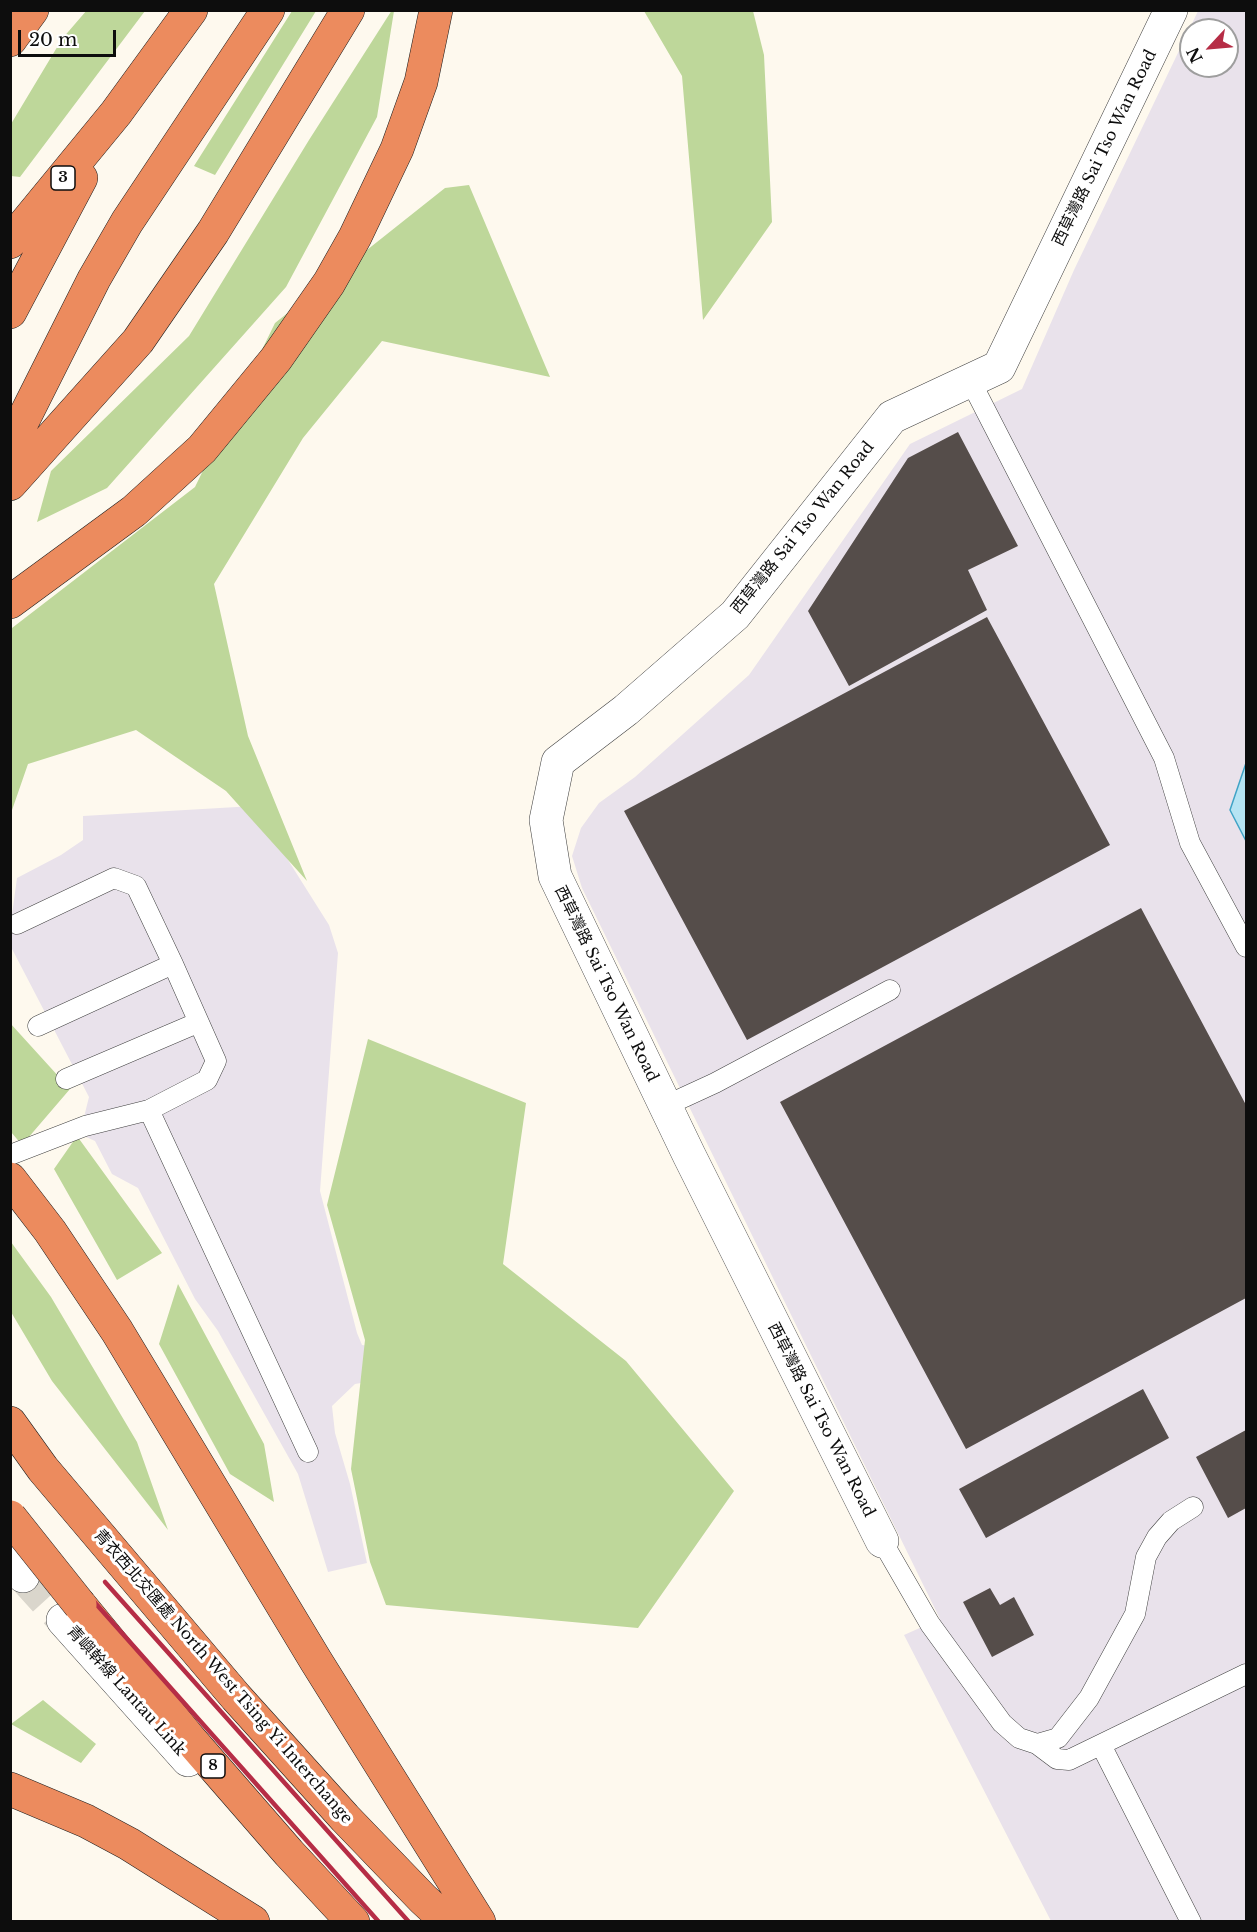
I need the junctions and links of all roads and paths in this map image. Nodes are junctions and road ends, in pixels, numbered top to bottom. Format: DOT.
graph roads {
  1 [pos="32,10"];
  2 [pos="191,10"];
  3 [pos="268,10"];
  4 [pos="348,10"];
  5 [pos="436,10"];
  6 [pos="1171,10"];
  7 [pos="10,40"];
  8 [pos="116,113"];
  9 [pos="10,242"];
  10 [pos="10,312"];
  11 [pos="970,380"];
  12 [pos="10,446"];
  13 [pos="10,484"];
  14 [pos="10,602"];
  15 [pos="17,924"];
  16 [pos="1246,947"];
  17 [pos="173,964"];
  18 [pos="890,990"];
  19 [pos="197,1023"];
  20 [pos="39,1026"];
  21 [pos="66,1079"];
  22 [pos="665,1106"];
  23 [pos="149,1110"];
  24 [pos="10,1155"];
  25 [pos="10,1179"];
  26 [pos="10,1423"];
  27 [pos="308,1452"];
  28 [pos="1193,1507"];
  29 [pos="10,1517"];
  30 [pos="882,1541"];
  31 [pos="115,1572"];
  32 [pos="63,1620"];
  33 [pos="1246,1674"];
  34 [pos="1036,1744"];
  35 [pos="1101,1744"];
  36 [pos="10,1789"];
  37 [pos="10,1802"];
  38 [pos="86,1821"];
  39 [pos="253,1922"];
  40 [pos="334,1922"];
  41 [pos="353,1922"];
  42 [pos="432,1922"];
  43 [pos="448,1922"];
  44 [pos="479,1922"];
  45 [pos="1191,1922"];
  1 -- 7 [label="highway"];
  2 -- 8 [label="highway, 3"];
  3 -- 12 [label="highway"];
  4 -- 13 [label="highway"];
  5 -- 14 [label="highway"];
  6 -- 11 [label="street, 西草灣路 Sai Tso Wan Road"];
  8 -- 9 [label="highway, 3"];
  8 -- 10 [label="highway"];
  11 -- 16 [label="lane"];
  11 -- 22 [label="street, 西草灣路 Sai Tso Wan Road"];
  15 -- 17 [label="lane"];
  17 -- 19 [label="lane"];
  17 -- 20 [label="lane"];
  18 -- 22 [label="lane"];
  19 -- 21 [label="lane"];
  19 -- 23 [label="lane"];
  22 -- 30 [label="street, 西草灣路 Sai Tso Wan Road"];
  23 -- 24 [label="lane"];
  23 -- 27 [label="lane"];
  25 -- 44 [label="highway"];
  26 -- 43 [label="highway, 青衣西北交匯處 North West Tsing Yi Interchange"];
  28 -- 34 [label="lane"];
  29 -- 41 [label="highway, 8, bridge"];
  30 -- 34 [label="lane"];
  31 -- 42 [label="street"];
  32 -- 40 [label="street, 青嶼幹線 Lantau Link"];
  33 -- 35 [label="lane"];
  34 -- 35 [label="lane"];
  35 -- 45 [label="lane"];
  36 -- 38 [label="highway"];
  37 -- 38 [label="highway"];
  38 -- 39 [label="highway"];
}
